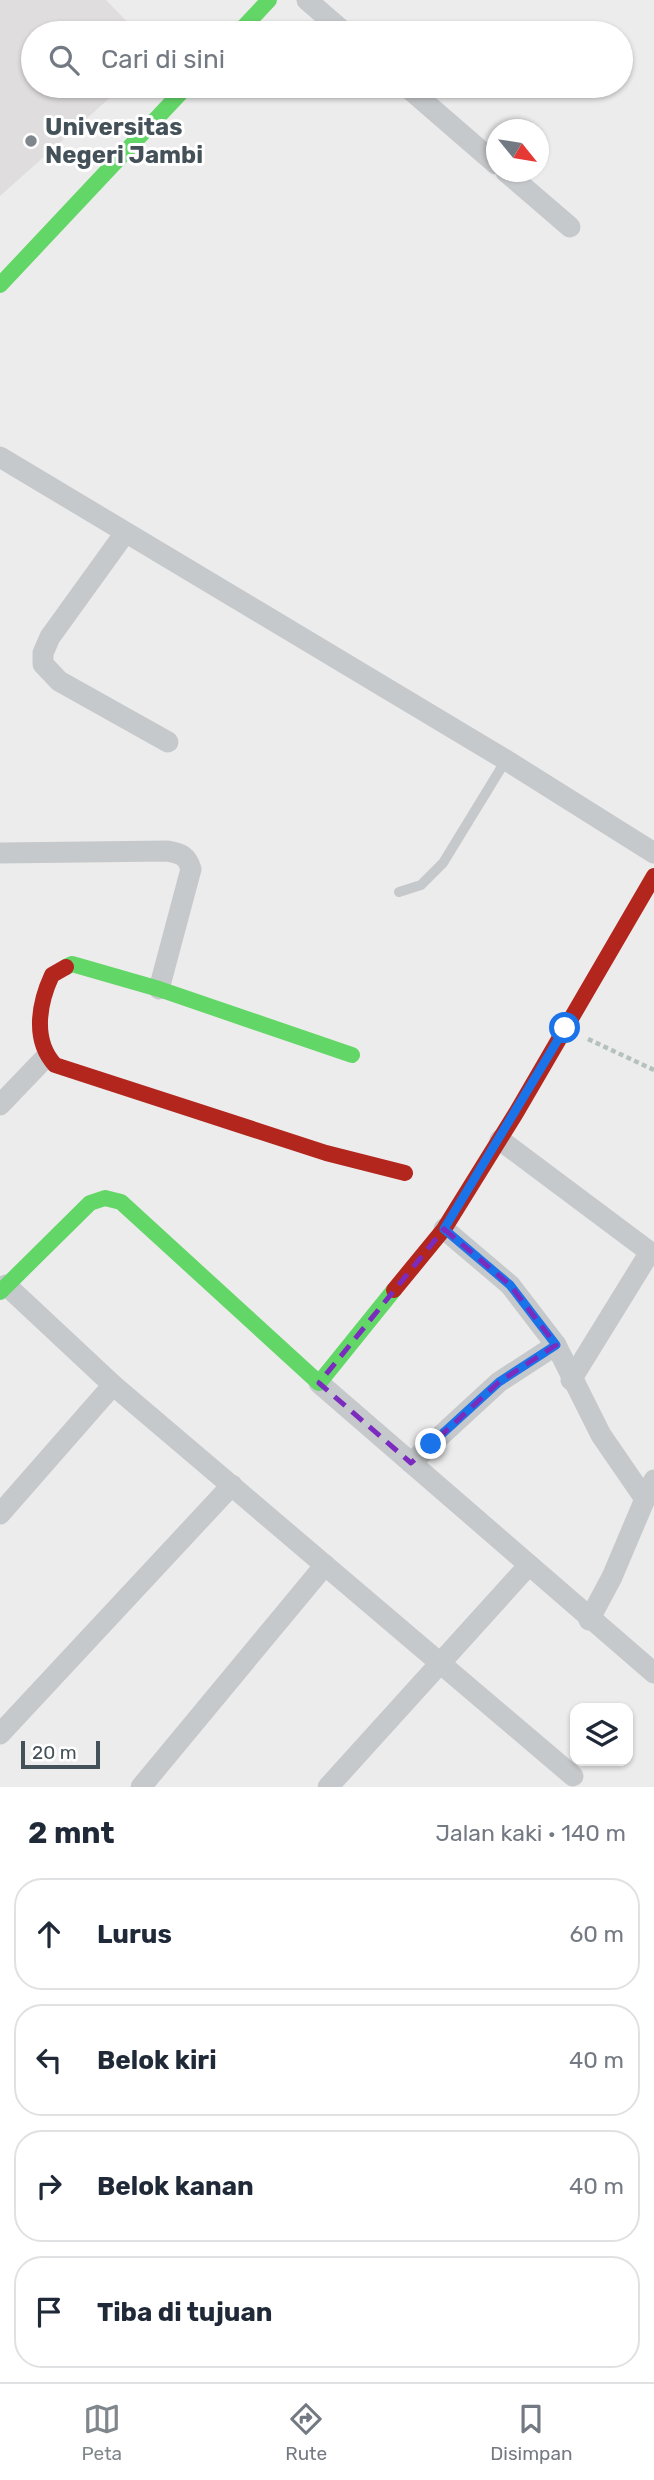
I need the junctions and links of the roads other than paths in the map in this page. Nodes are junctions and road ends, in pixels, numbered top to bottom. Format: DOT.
graph roads {
  1 [pos="307,0"];
  2 [pos="268,1"];
  3 [pos="249,21"];
  4 [pos="331,21"];
  5 [pos="176,98"];
  6 [pos="420,98"];
  7 [pos="486,155"];
  8 [pos="517,182"];
  9 [pos="570,228"];
  10 [pos="0,285"];
  11 [pos="0,457"];
  12 [pos="125,533"];
  13 [pos="168,742"];
  14 [pos="506,760"];
  15 [pos="0,853"];
  16 [pos="654,853"];
  17 [pos="654,876"];
  18 [pos="399,892"];
  19 [pos="159,989"];
  20 [pos="352,1055"];
  21 [pos="45,1058"];
  22 [pos="0,1105"];
  23 [pos="500,1140"];
  24 [pos="405,1172"];
  25 [pos="444,1229"];
  26 [pos="652,1254"];
  27 [pos="3,1289"];
  28 [pos="556,1345"];
  29 [pos="571,1380"];
  30 [pos="319,1384"];
  31 [pos="113,1385"];
  32 [pos="411,1463"];
  33 [pos="232,1485"];
  34 [pos="650,1490"];
  35 [pos="0,1514"];
  36 [pos="326,1564"];
  37 [pos="529,1565"];
  38 [pos="589,1620"];
  39 [pos="439,1664"];
  40 [pos="654,1673"];
  41 [pos="0,1734"];
  42 [pos="573,1776"];
  43 [pos="141,1787"];
  44 [pos="328,1787"];
  1 -- 4 [label="street"];
  2 -- 3 [label="main road"];
  5 -- 10 [label="main road"];
  6 -- 7 [label="street"];
  8 -- 9 [label="street"];
  11 -- 12 [label="street"];
  12 -- 13 [label="street"];
  12 -- 14 [label="street"];
  14 -- 16 [label="street"];
  14 -- 18 [label="lane"];
  15 -- 19 [label="street"];
  17 -- 23 [label="main road"];
  19 -- 20 [label="main road"];
  19 -- 21 [label="main road"];
  21 -- 22 [label="street"];
  21 -- 24 [label="main road"];
  23 -- 25 [label="main road"];
  23 -- 26 [label="street"];
  25 -- 28 [label="street"];
  25 -- 30 [label="main road"];
  26 -- 29 [label="street"];
  27 -- 30 [label="main road"];
  27 -- 31 [label="street"];
  28 -- 29 [label="street"];
  28 -- 32 [label="street"];
  29 -- 34 [label="street"];
  30 -- 32 [label="street"];
  31 -- 33 [label="street"];
  31 -- 35 [label="street"];
  32 -- 37 [label="street"];
  33 -- 36 [label="street"];
  33 -- 41 [label="street"];
  34 -- 38 [label="street"];
  36 -- 39 [label="street"];
  36 -- 43 [label="street"];
  37 -- 38 [label="street"];
  37 -- 39 [label="street"];
  38 -- 40 [label="street"];
  39 -- 42 [label="street"];
  39 -- 44 [label="street"];
}
